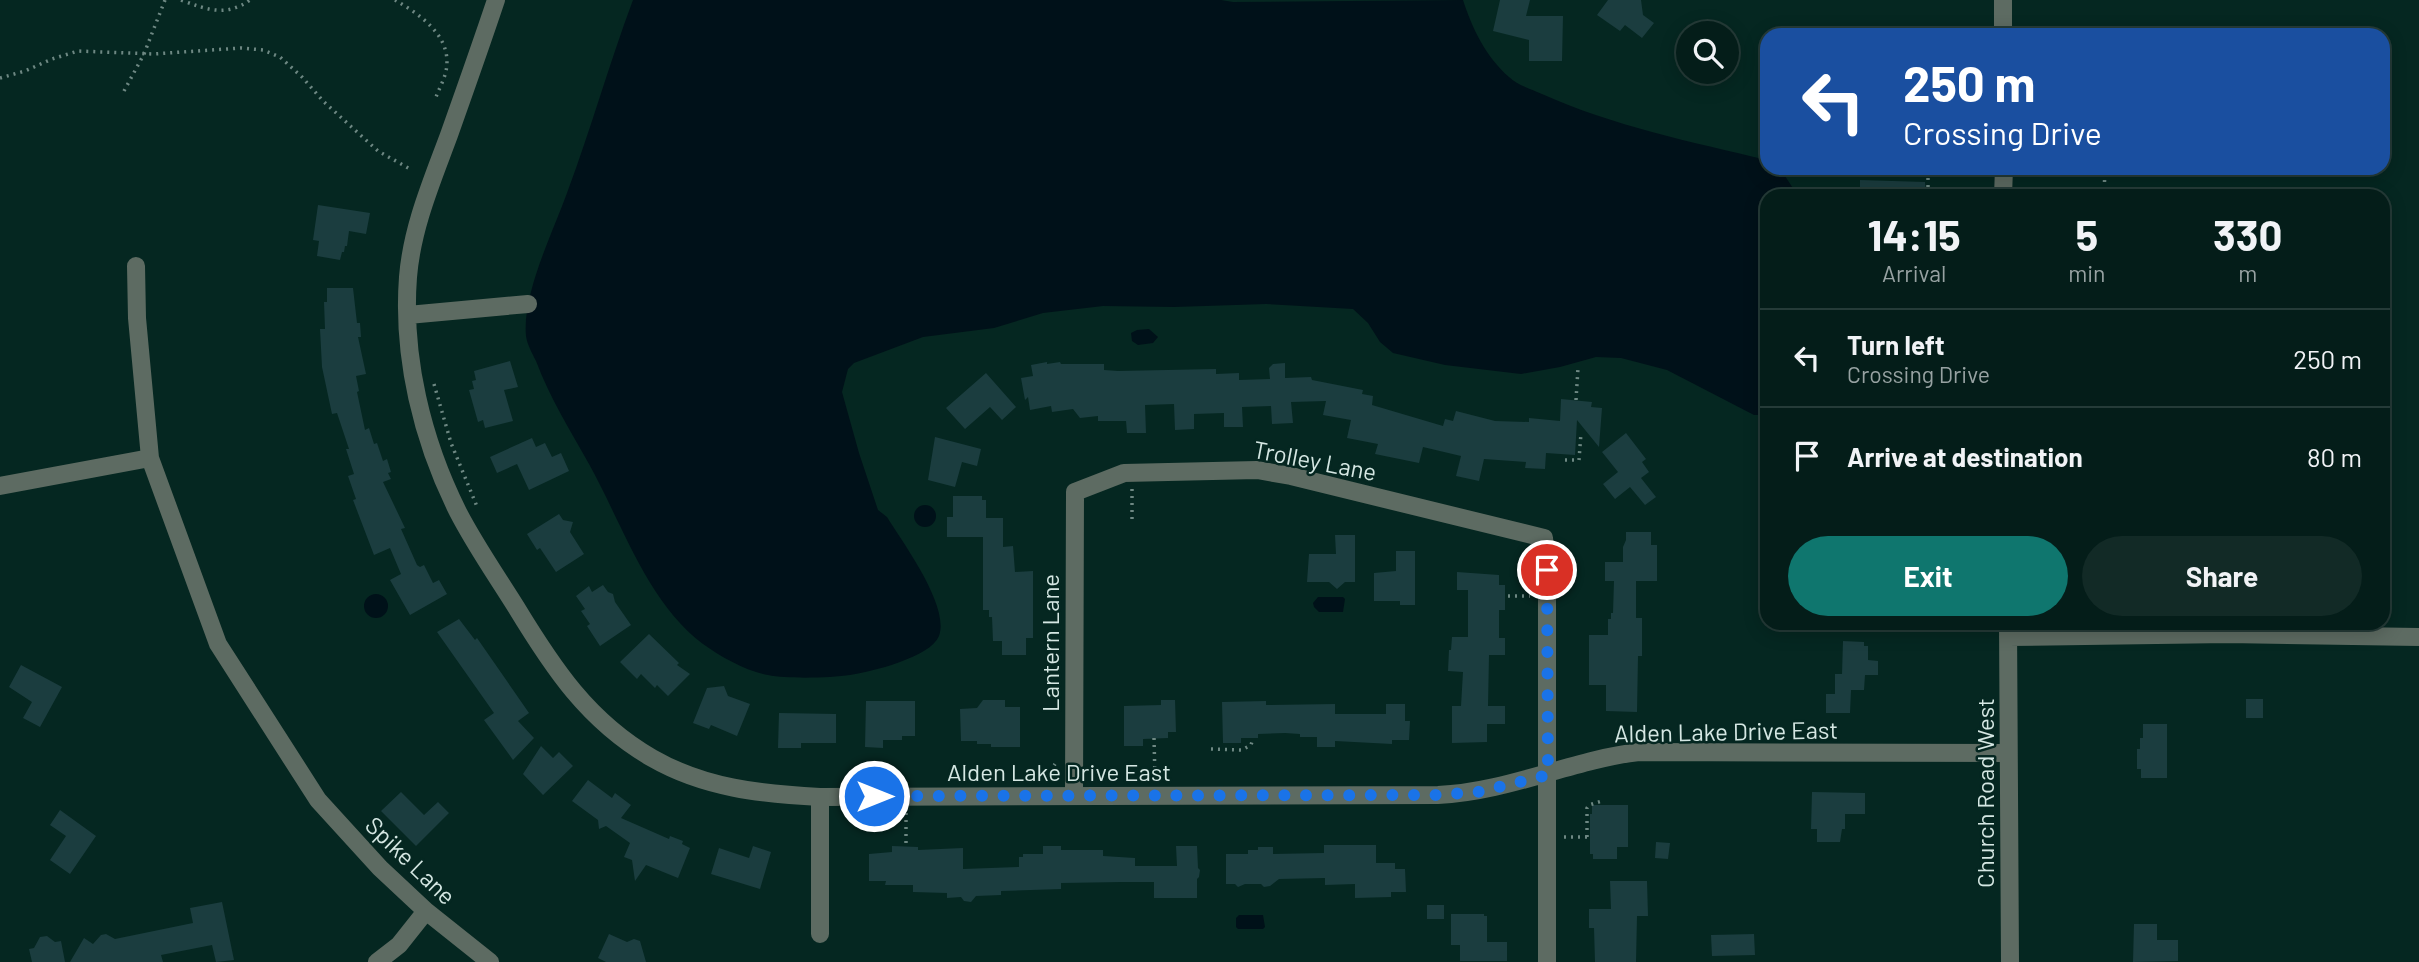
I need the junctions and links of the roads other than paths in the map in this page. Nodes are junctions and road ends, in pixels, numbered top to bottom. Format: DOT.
graph roads {
  1 [pos="496,0"];
  2 [pos="2003,0"];
  3 [pos="2003,28"];
  4 [pos="136,266"];
  5 [pos="528,304"];
  6 [pos="408,315"];
  7 [pos="150,458"];
  8 [pos="0,486"];
  9 [pos="1074,492"];
  10 [pos="2008,630"];
  11 [pos="2419,637"];
  12 [pos="2008,753"];
  13 [pos="1548,775"];
  14 [pos="1074,795"];
  15 [pos="820,797"];
  16 [pos="426,911"];
  17 [pos="820,934"];
  18 [pos="377,962"];
  19 [pos="490,962"];
  20 [pos="1547,962"];
  21 [pos="2010,962"];
  1 -- 6 [label="street, Alden Lake Drive East"];
  2 -- 3 [label="street"];
  4 -- 7 [label="street, Spike Lane"];
  5 -- 6 [label="street"];
  6 -- 15 [label="street, Alden Lake Drive East"];
  7 -- 8 [label="street"];
  7 -- 16 [label="street, Spike Lane"];
  9 -- 13 [label="street, Trolley Lane"];
  9 -- 14 [label="street, Lantern Lane"];
  10 -- 11 [label="street"];
  10 -- 12 [label="street, Church Road West"];
  12 -- 13 [label="street, Alden Lake Drive East"];
  12 -- 21 [label="street, Church Road West"];
  13 -- 14 [label="street, Alden Lake Drive East"];
  13 -- 20 [label="street"];
  14 -- 15 [label="street, Alden Lake Drive East"];
  15 -- 17 [label="street"];
  16 -- 18 [label="street"];
  16 -- 19 [label="street, Spike Lane"];
}
